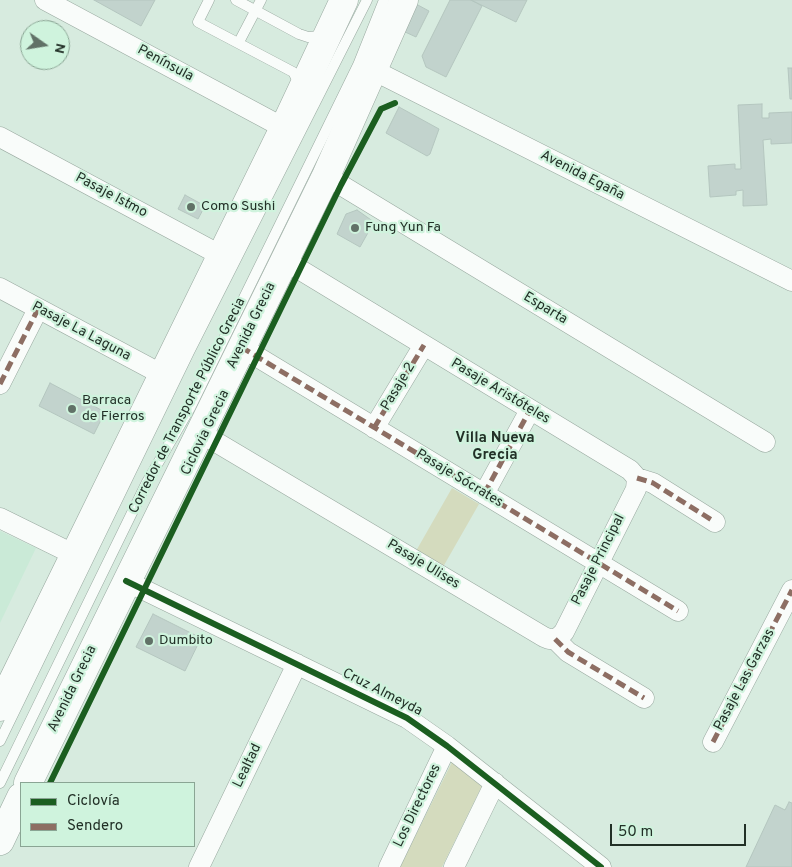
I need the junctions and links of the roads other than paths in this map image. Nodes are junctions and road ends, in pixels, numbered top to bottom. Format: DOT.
graph roads {
  1 [pos="45,0"];
  2 [pos="209,0"];
  3 [pos="236,0"];
  4 [pos="261,0"];
  5 [pos="344,0"];
  6 [pos="366,0"];
  7 [pos="384,0"];
  8 [pos="404,0"];
  9 [pos="256,10"];
  10 [pos="327,36"];
  11 [pos="239,42"];
  12 [pos="373,70"];
  13 [pos="302,89"];
  14 [pos="284,128"];
  15 [pos="0,136"];
  16 [pos="326,176"];
  17 [pos="222,256"];
  18 [pos="284,260"];
  19 [pos="792,281"];
  20 [pos="0,288"];
  21 [pos="38,309"];
  22 [pos="424,345"];
  23 [pos="241,348"];
  24 [pos="163,375"];
  25 [pos="0,384"];
  26 [pos="530,410"];
  27 [pos="374,428"];
  28 [pos="199,432"];
  29 [pos="765,442"];
  30 [pos="636,478"];
  31 [pos="484,494"];
  32 [pos="0,518"];
  33 [pos="715,522"];
  34 [pos="75,555"];
  35 [pos="598,563"];
  36 [pos="126,581"];
  37 [pos="792,590"];
  38 [pos="678,611"];
  39 [pos="555,639"];
  40 [pos="297,664"];
  41 [pos="644,698"];
  42 [pos="0,707"];
  43 [pos="0,741"];
  44 [pos="713,742"];
  45 [pos="447,746"];
  46 [pos="28,782"];
  47 [pos="0,783"];
  48 [pos="494,783"];
  49 [pos="20,799"];
  50 [pos="0,841"];
  51 [pos="199,867"];
  52 [pos="389,867"];
  53 [pos="454,867"];
  54 [pos="601,867"];
  1 -- 14 [label="street, Península"];
  2 -- 11 [label="lane"];
  3 -- 9 [label="lane"];
  4 -- 9 [label="lane"];
  5 -- 10 [label="main road"];
  6 -- 43 [label="lane, Corredor de Transporte Público Grecia"];
  7 -- 47 [label="lane, Corredor de Transporte Público Grecia"];
  8 -- 12 [label="main road, Avenida Grecia"];
  9 -- 10 [label="lane"];
  9 -- 11 [label="lane"];
  10 -- 13 [label="main road"];
  11 -- 13 [label="lane"];
  12 -- 16 [label="main road, Avenida Grecia"];
  12 -- 19 [label="street, Avenida Egaña"];
  13 -- 14 [label="main road"];
  14 -- 17 [label="main road"];
  15 -- 17 [label="street, Pasaje Istmo"];
  16 -- 18 [label="main road, Avenida Grecia"];
  16 -- 29 [label="street, Esparta"];
  17 -- 24 [label="main road"];
  18 -- 22 [label="street, Pasaje Aristóteles"];
  18 -- 23 [label="main road, Avenida Grecia"];
  20 -- 21 [label="street, Pasaje La Laguna"];
  21 -- 24 [label="street, Pasaje La Laguna"];
  21 -- 25 [label="street"];
  22 -- 26 [label="street, Pasaje Aristóteles"];
  22 -- 27 [label="street, Pasaje 2"];
  23 -- 27 [label="street, Pasaje Sócrates"];
  23 -- 28 [label="main road, Avenida Grecia"];
  24 -- 34 [label="main road"];
  26 -- 30 [label="street, Pasaje Aristóteles"];
  26 -- 31 [label="street"];
  27 -- 31 [label="street, Pasaje Sócrates"];
  28 -- 36 [label="main road, Avenida Grecia"];
  28 -- 39 [label="street, Pasaje Ulises"];
  30 -- 33 [label="street, Pasaje Aristóteles"];
  30 -- 35 [label="street, Pasaje Principal"];
  31 -- 35 [label="street, Pasaje Sócrates"];
  32 -- 34 [label="street"];
  34 -- 42 [label="main road"];
  35 -- 38 [label="street, Pasaje Sócrates"];
  35 -- 39 [label="street, Pasaje Principal"];
  36 -- 40 [label="street, Cruz Almeyda"];
  36 -- 46 [label="main road, Avenida Grecia"];
  37 -- 44 [label="street, Pasaje Las Garzas"];
  39 -- 41 [label="street, Pasaje Ulises"];
  40 -- 45 [label="street, Cruz Almeyda"];
  40 -- 51 [label="street, Lealtad"];
  45 -- 48 [label="street, Cruz Almeyda"];
  45 -- 52 [label="street, Los Directores"];
  48 -- 53 [label="street"];
  48 -- 54 [label="street, Cruz Almeyda"];
  49 -- 50 [label="main road"];
}
